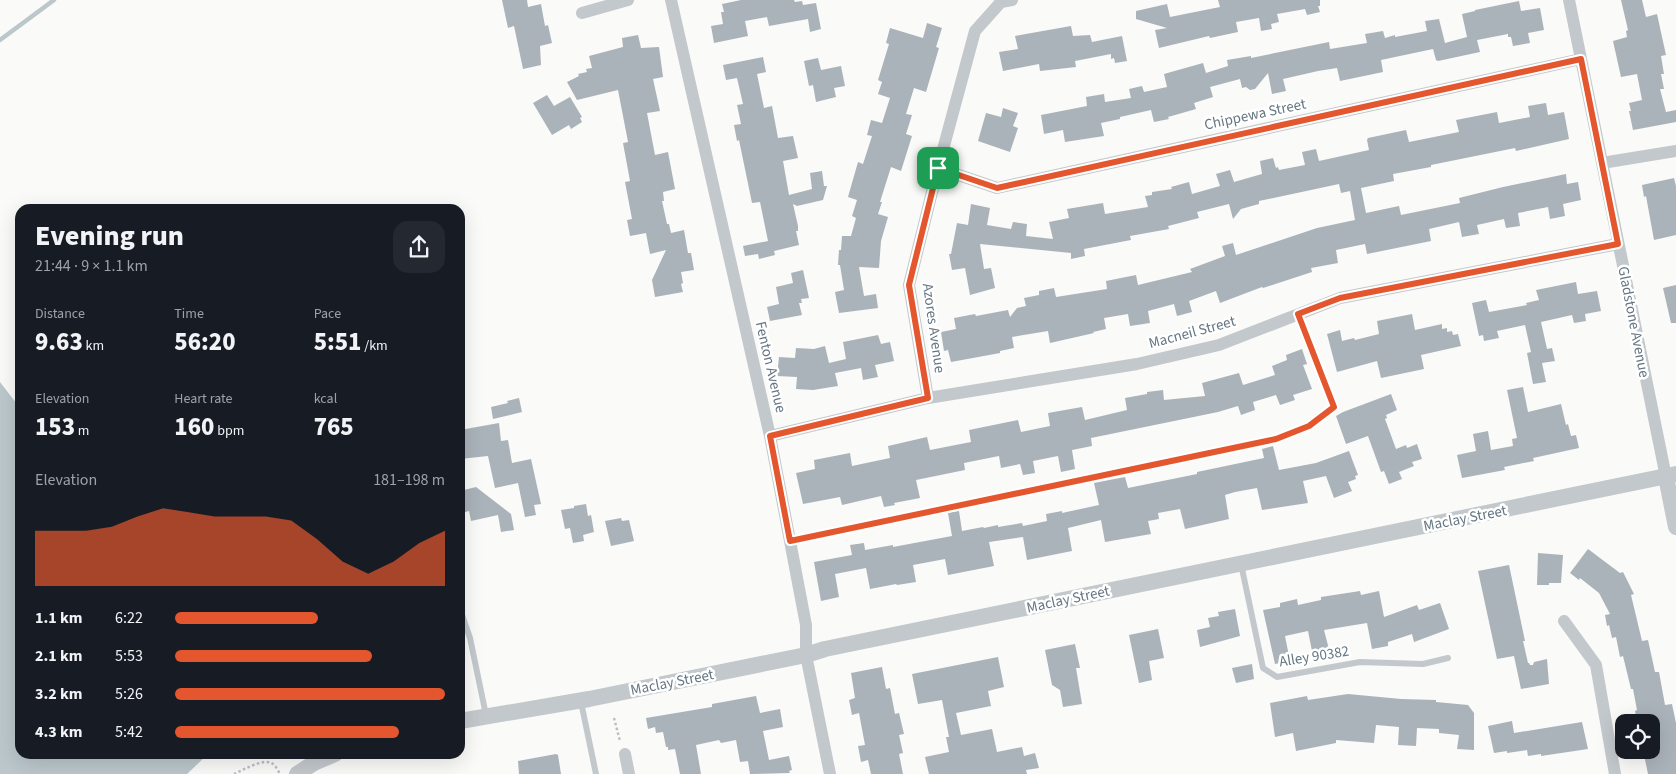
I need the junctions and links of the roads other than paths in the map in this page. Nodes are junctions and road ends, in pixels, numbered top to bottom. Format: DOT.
graph roads {
  1 [pos="628,0"];
  2 [pos="671,0"];
  3 [pos="1012,0"];
  4 [pos="1569,0"];
  5 [pos="582,13"];
  6 [pos="1581,59"];
  7 [pos="1676,151"];
  8 [pos="1602,164"];
  9 [pos="938,168"];
  10 [pos="1618,244"];
  11 [pos="1298,314"];
  12 [pos="928,398"];
  13 [pos="770,436"];
  14 [pos="1671,476"];
  15 [pos="1676,527"];
  16 [pos="790,541"];
  17 [pos="1241,563"];
  18 [pos="1564,621"];
  19 [pos="465,624"];
  20 [pos="806,655"];
  21 [pos="1448,658"];
  22 [pos="581,700"];
  23 [pos="486,715"];
  24 [pos="465,720"];
  25 [pos="625,754"];
  26 [pos="323,759"];
  27 [pos="305,767"];
  28 [pos="596,774"];
  29 [pos="629,774"];
  30 [pos="830,774"];
  31 [pos="1615,774"];
  1 -- 5 [label="street"];
  2 -- 13 [label="street, Fenton Avenue"];
  3 -- 9 [label="street, Azores Avenue"];
  4 -- 6 [label="street, Gladstone Avenue"];
  6 -- 8 [label="street, Gladstone Avenue"];
  6 -- 9 [label="street, Chippewa Street"];
  7 -- 8 [label="street"];
  8 -- 10 [label="street, Gladstone Avenue"];
  9 -- 12 [label="street, Azores Avenue"];
  10 -- 11 [label="street, Macneil Street"];
  10 -- 14 [label="street, Gladstone Avenue"];
  11 -- 12 [label="street, Macneil Street"];
  11 -- 16 [label="lane"];
  12 -- 13 [label="street, Macneil Street"];
  13 -- 16 [label="street, Fenton Avenue"];
  14 -- 15 [label="street, Gladstone Avenue"];
  14 -- 17 [label="street, Maclay Street"];
  16 -- 20 [label="street, Fenton Avenue"];
  17 -- 20 [label="street, Maclay Street"];
  17 -- 21 [label="lane, Alley 90382"];
  18 -- 31 [label="street"];
  19 -- 23 [label="lane"];
  20 -- 22 [label="street, Maclay Street"];
  20 -- 30 [label="street, Fenton Avenue"];
  22 -- 23 [label="street, Maclay Street"];
  22 -- 28 [label="lane"];
  23 -- 24 [label="street, Maclay Street"];
  25 -- 29 [label="street"];
  26 -- 27 [label="street"];
}
